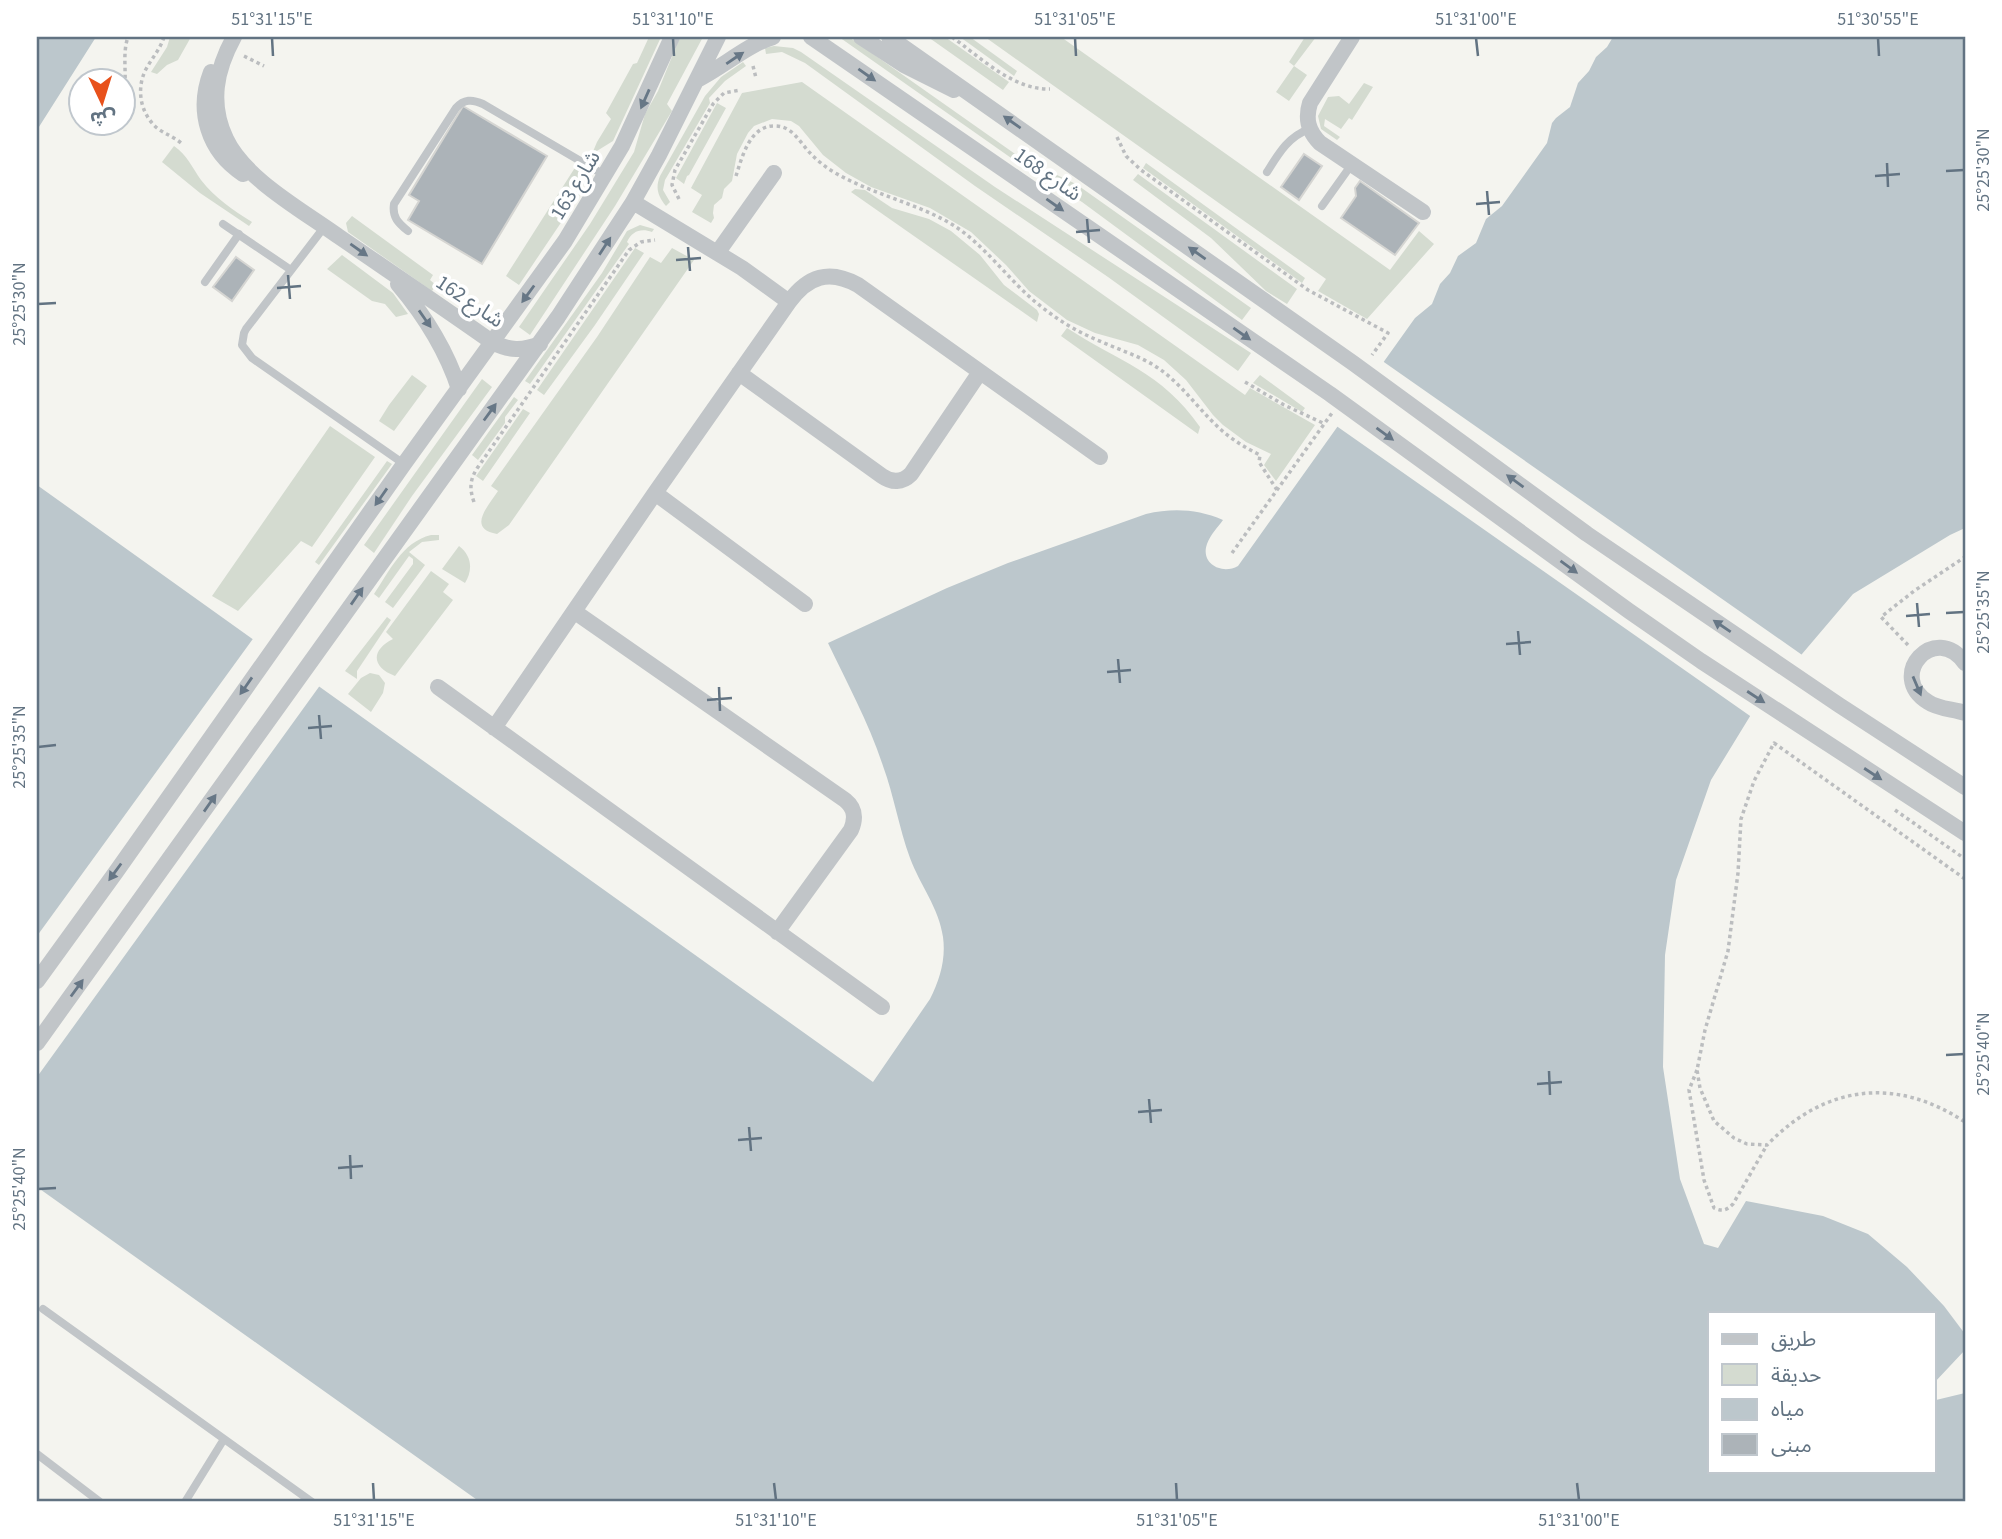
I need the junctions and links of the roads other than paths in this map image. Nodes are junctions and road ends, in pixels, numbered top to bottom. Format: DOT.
graph roads {
  1 [pos="672,37"];
  2 [pos="718,37"];
  3 [pos="773,37"];
  4 [pos="811,37"];
  5 [pos="861,37"];
  6 [pos="889,37"];
  7 [pos="1352,37"];
  8 [pos="904,43"];
  9 [pos="231,48"];
  10 [pos="697,80"];
  11 [pos="979,99"];
  12 [pos="1309,129"];
  13 [pos="1352,164"];
  14 [pos="1267,172"];
  15 [pos="774,173"];
  16 [pos="606,176"];
  17 [pos="632,202"];
  18 [pos="1322,206"];
  19 [pos="1423,212"];
  20 [pos="223,224"];
  21 [pos="325,226"];
  22 [pos="408,231"];
  23 [pos="239,234"];
  24 [pos="718,252"];
  25 [pos="382,267"];
  26 [pos="291,270"];
  27 [pos="205,282"];
  28 [pos="789,302"];
  29 [pos="492,342"];
  30 [pos="540,344"];
  31 [pos="980,372"];
  32 [pos="739,373"];
  33 [pos="459,389"];
  34 [pos="1100,457"];
  35 [pos="404,464"];
  36 [pos="655,493"];
  37 [pos="806,604"];
  38 [pos="575,612"];
  39 [pos="1965,663"];
  40 [pos="438,687"];
  41 [pos="1965,713"];
  42 [pos="494,728"];
  43 [pos="1965,787"];
  44 [pos="1965,833"];
  45 [pos="777,932"];
  46 [pos="37,981"];
  47 [pos="882,1007"];
  48 [pos="37,1043"];
  49 [pos="43,1309"];
  50 [pos="224,1439"];
  51 [pos="37,1454"];
  52 [pos="100,1502"];
  53 [pos="185,1502"];
  54 [pos="312,1502"];
  1 -- 16 [label="street, شارع 163, one-way"];
  2 -- 10 [label="street"];
  10 -- 3 [label="street, one-way"];
  4 -- 44 [label="street, شارع 168, one-way"];
  5 -- 11 [label="street, شارع 168"];
  6 -- 8 [label="street, شارع 168"];
  7 -- 12 [label="street"];
  8 -- 11 [label="street, شارع 168"];
  9 -- 21 [label="street, شارع 162"];
  10 -- 17 [label="street"];
  43 -- 11 [label="street, شارع 168, one-way"];
  12 -- 13 [label="street"];
  12 -- 14 [label="lane"];
  13 -- 18 [label="lane"];
  13 -- 19 [label="street"];
  15 -- 24 [label="street"];
  16 -- 22 [label="lane"];
  16 -- 29 [label="street, شارع 163, one-way"];
  17 -- 24 [label="street"];
  30 -- 17 [label="street, one-way"];
  20 -- 23 [label="lane"];
  21 -- 25 [label="street, شارع 162, one-way"];
  21 -- 26 [label="lane"];
  23 -- 26 [label="lane"];
  23 -- 27 [label="lane"];
  24 -- 28 [label="street"];
  25 -- 29 [label="street, شارع 162"];
  25 -- 33 [label="street, شارع 162, one-way"];
  26 -- 35 [label="lane"];
  28 -- 31 [label="street"];
  28 -- 32 [label="street"];
  29 -- 30 [label="street, شارع 162"];
  29 -- 33 [label="street, شارع 163"];
  48 -- 30 [label="street, one-way"];
  31 -- 32 [label="street"];
  31 -- 34 [label="street"];
  32 -- 36 [label="street"];
  33 -- 35 [label="street, شارع 163"];
  35 -- 46 [label="street, شارع 163, one-way"];
  36 -- 37 [label="street"];
  36 -- 38 [label="street"];
  38 -- 42 [label="street"];
  38 -- 45 [label="street"];
  39 -- 41 [label="street, one-way"];
  40 -- 42 [label="street"];
  42 -- 45 [label="street"];
  45 -- 47 [label="street"];
  49 -- 50 [label="lane"];
  50 -- 53 [label="lane"];
  50 -- 54 [label="lane"];
  51 -- 52 [label="lane"];
}
